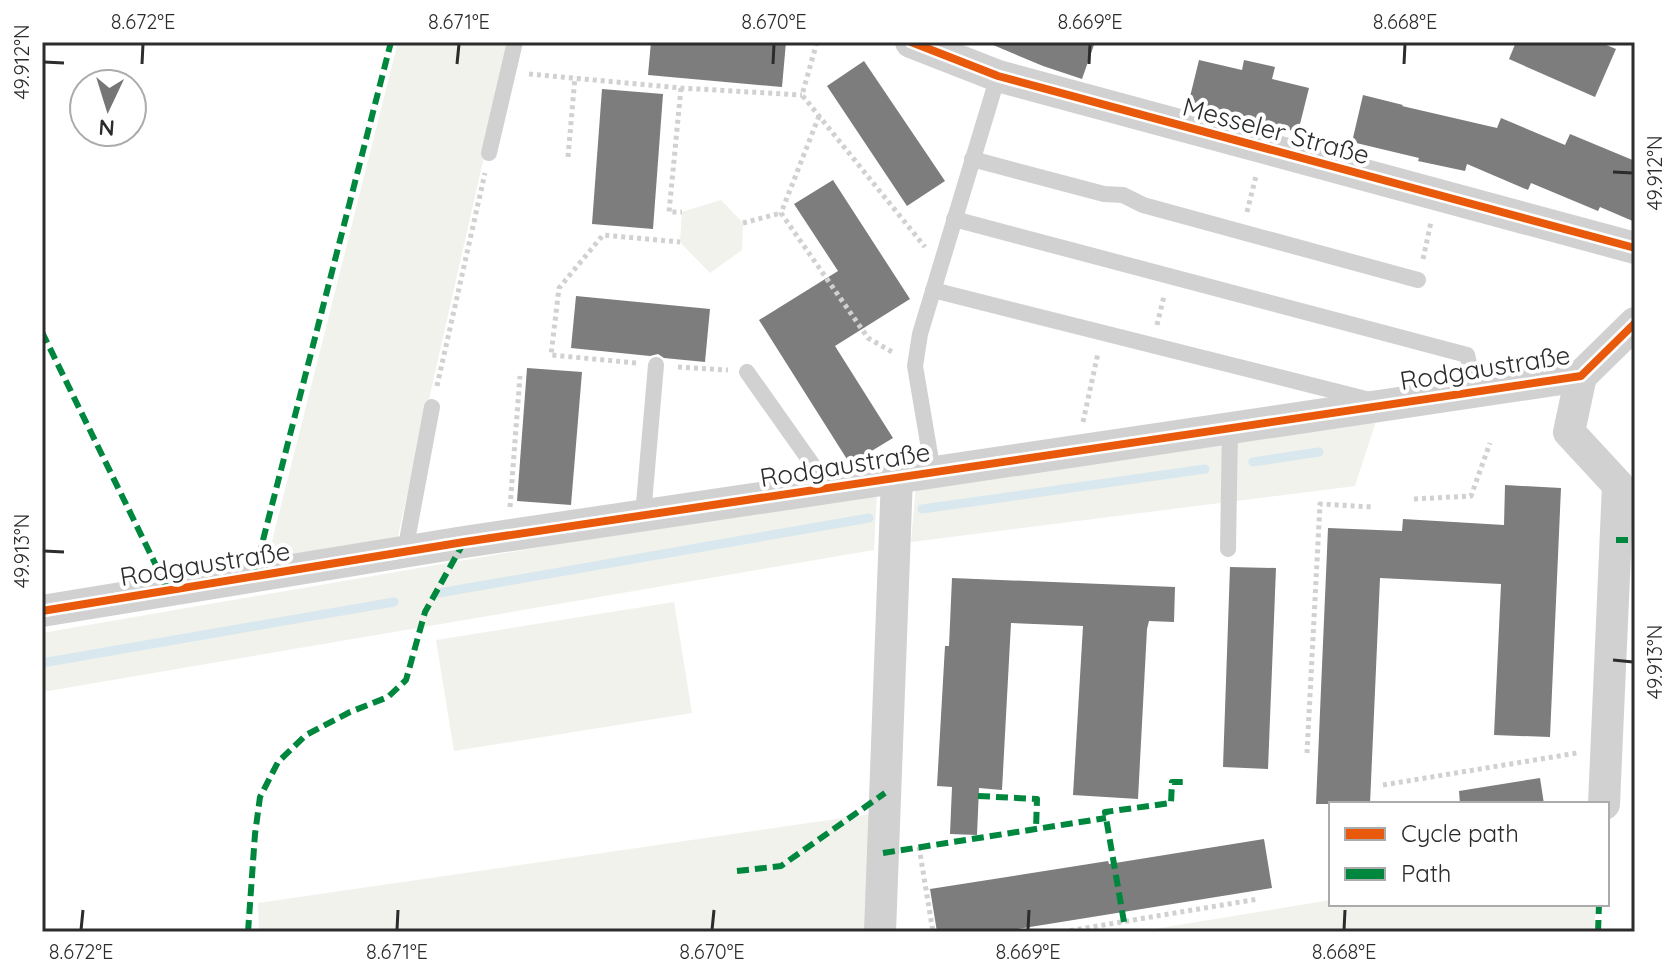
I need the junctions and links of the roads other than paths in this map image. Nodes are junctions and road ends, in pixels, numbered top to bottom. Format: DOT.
graph roads {
  1 [pos="515,42"];
  2 [pos="911,42"];
  3 [pos="998,76"];
  4 [pos="489,153"];
  5 [pos="972,159"];
  6 [pos="954,219"];
  7 [pos="1635,248"];
  8 [pos="1418,280"];
  9 [pos="933,290"];
  10 [pos="1635,323"];
  11 [pos="656,365"];
  12 [pos="747,372"];
  13 [pos="1581,376"];
  14 [pos="1476,391"];
  15 [pos="1388,404"];
  16 [pos="432,407"];
  17 [pos="1230,427"];
  18 [pos="933,472"];
  19 [pos="897,477"];
  20 [pos="829,488"];
  21 [pos="643,515"];
  22 [pos="1228,549"];
  23 [pos="405,551"];
  24 [pos="42,611"];
  25 [pos="1604,802"];
  26 [pos="880,932"];
  1 -- 4 [label="lane"];
  2 -- 3 [label="street, Messeler Straße"];
  3 -- 5 [label="lane"];
  3 -- 7 [label="street, Messeler Straße"];
  5 -- 6 [label="lane"];
  5 -- 8 [label="lane"];
  6 -- 9 [label="lane"];
  6 -- 14 [label="lane"];
  9 -- 15 [label="lane"];
  9 -- 18 [label="lane"];
  10 -- 13 [label="street, Rodgaustraße"];
  11 -- 21 [label="lane"];
  12 -- 20 [label="lane"];
  13 -- 14 [label="street, Rodgaustraße"];
  13 -- 25 [label="street"];
  14 -- 15 [label="street, Rodgaustraße"];
  15 -- 17 [label="street, Rodgaustraße"];
  16 -- 23 [label="lane"];
  17 -- 18 [label="street, Rodgaustraße"];
  17 -- 22 [label="lane"];
  18 -- 19 [label="street, Rodgaustraße"];
  19 -- 20 [label="street, Rodgaustraße"];
  19 -- 26 [label="street, Rodgaustraße"];
  20 -- 21 [label="street, Rodgaustraße"];
  21 -- 23 [label="street, Rodgaustraße"];
  23 -- 24 [label="street, Rodgaustraße"];
}
